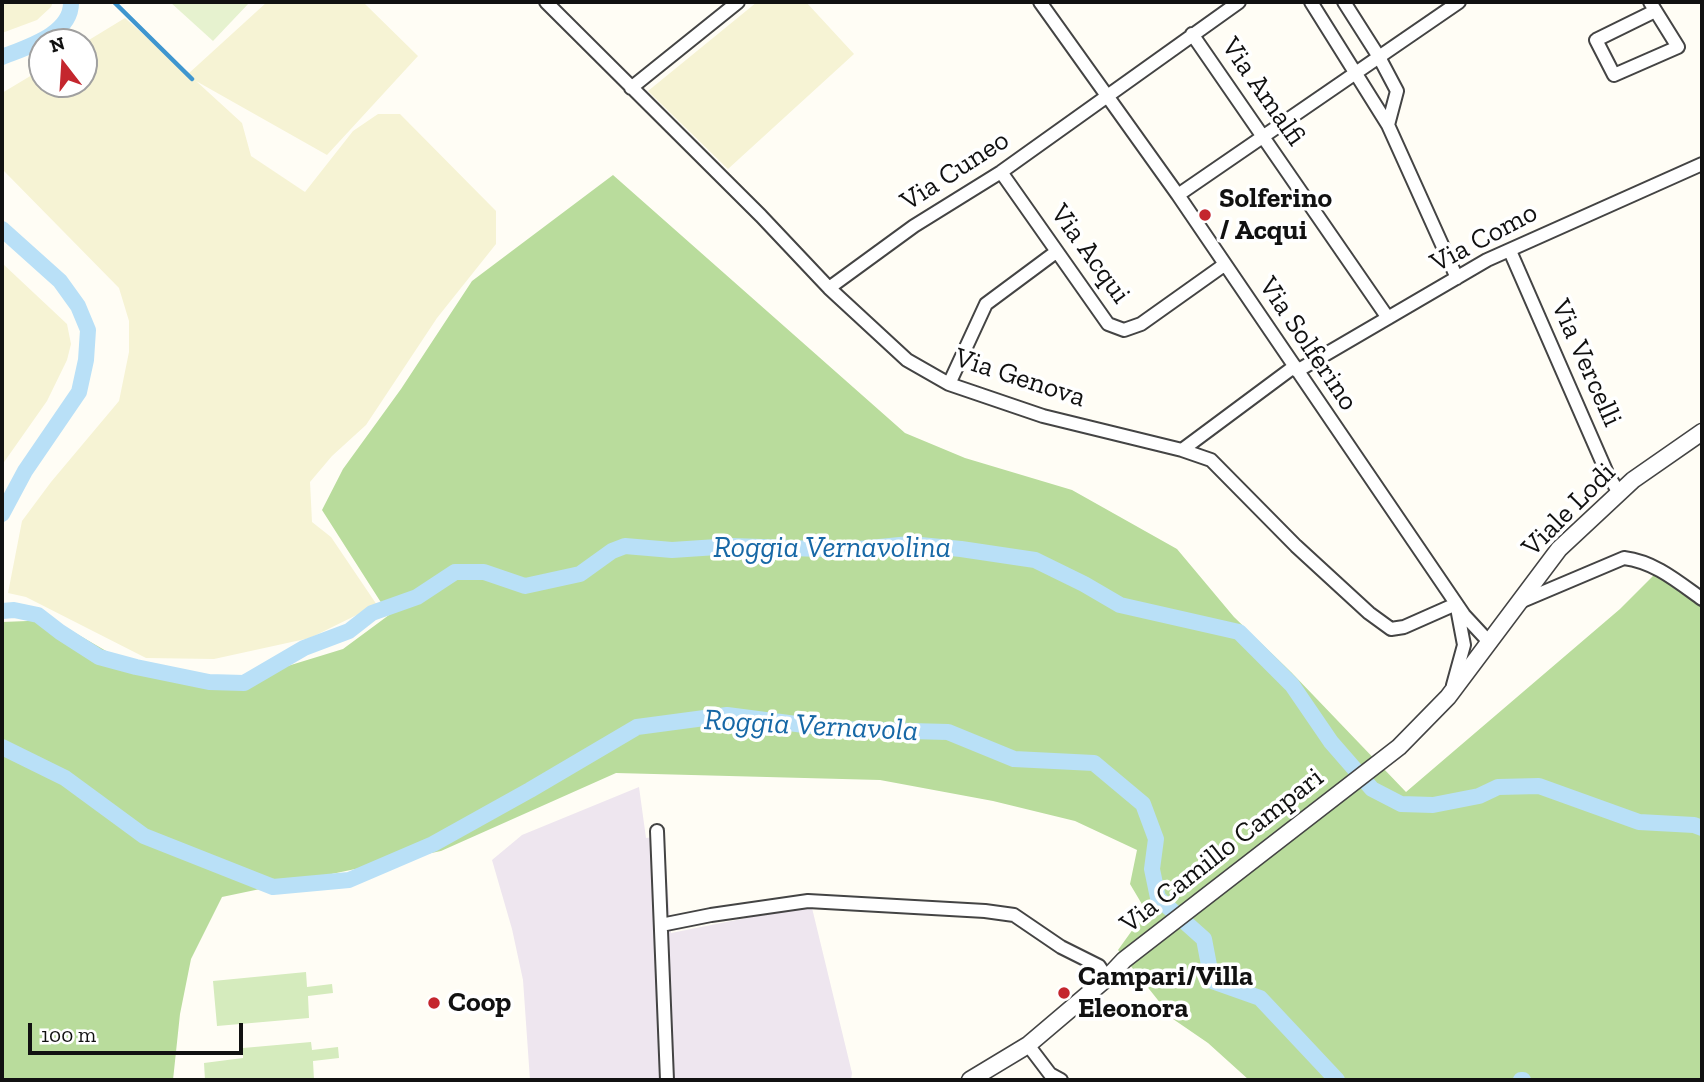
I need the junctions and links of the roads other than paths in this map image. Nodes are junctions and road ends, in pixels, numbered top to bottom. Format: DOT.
graph roads {
  1 [pos="546,2"];
  2 [pos="738,2"];
  3 [pos="1040,2"];
  4 [pos="1239,2"];
  5 [pos="1311,2"];
  6 [pos="1343,2"];
  7 [pos="1459,2"];
  8 [pos="1653,6"];
  9 [pos="1192,34"];
  10 [pos="1379,57"];
  11 [pos="1356,73"];
  12 [pos="631,88"];
  13 [pos="1108,96"];
  14 [pos="1388,125"];
  15 [pos="1265,136"];
  16 [pos="1702,164"];
  17 [pos="1001,172"];
  18 [pos="1178,195"];
  19 [pos="1510,251"];
  20 [pos="1056,252"];
  21 [pos="1224,265"];
  22 [pos="1457,278"];
  23 [pos="829,288"];
  24 [pos="1388,318"];
  25 [pos="1296,369"];
  26 [pos="948,384"];
  27 [pos="1702,432"];
  28 [pos="1182,450"];
  29 [pos="1619,493"];
  30 [pos="1702,599"];
  31 [pos="1520,602"];
  32 [pos="1456,604"];
  33 [pos="1490,643"];
  34 [pos="1448,697"];
  35 [pos="657,831"];
  36 [pos="661,925"];
  37 [pos="1107,978"];
  38 [pos="1028,1045"];
  39 [pos="667,1080"];
  40 [pos="970,1080"];
  41 [pos="1062,1080"];
  1 -- 12 [label="street, Via Genova"];
  2 -- 12 [label="street"];
  3 -- 13 [label="street, Via Solferino"];
  4 -- 9 [label="street, Via Cuneo"];
  5 -- 11 [label="street"];
  6 -- 10 [label="street"];
  7 -- 10 [label="street"];
  8 -- 8 [label="street"];
  9 -- 13 [label="street, Via Cuneo"];
  9 -- 15 [label="street, Via Amalfi"];
  10 -- 11 [label="street"];
  10 -- 14 [label="street"];
  11 -- 14 [label="street"];
  11 -- 15 [label="street"];
  12 -- 23 [label="street, Via Genova"];
  13 -- 17 [label="street, Via Cuneo"];
  13 -- 18 [label="street, Via Solferino"];
  14 -- 22 [label="street"];
  15 -- 18 [label="street"];
  15 -- 24 [label="street, Via Amalfi"];
  16 -- 19 [label="street, Via Como"];
  17 -- 20 [label="street, Via Acqui"];
  17 -- 23 [label="street, Via Cuneo"];
  18 -- 21 [label="street, Via Solferino"];
  19 -- 22 [label="street, Via Como"];
  19 -- 29 [label="street, Via Vercelli"];
  20 -- 21 [label="street, Via Acqui"];
  20 -- 26 [label="street"];
  21 -- 25 [label="street, Via Solferino"];
  22 -- 24 [label="street, Via Como"];
  23 -- 26 [label="street, Via Genova"];
  24 -- 25 [label="street, Via Como"];
  25 -- 28 [label="street, Via Como"];
  25 -- 32 [label="street, Via Solferino"];
  26 -- 28 [label="street, Via Genova"];
  27 -- 29 [label="street, Viale Lodi"];
  28 -- 32 [label="street, Via Genova"];
  29 -- 31 [label="street, Viale Lodi"];
  30 -- 31 [label="street"];
  31 -- 33 [label="street, Viale Lodi"];
  32 -- 33 [label="street, Via Solferino"];
  32 -- 34 [label="street"];
  33 -- 34 [label="street, Via Camillo Campari"];
  34 -- 37 [label="street, Via Camillo Campari"];
  35 -- 36 [label="street"];
  36 -- 37 [label="street"];
  36 -- 39 [label="street"];
  37 -- 38 [label="street, Via Camillo Campari"];
  38 -- 40 [label="street, Via Camillo Campari"];
  38 -- 41 [label="street"];
}
